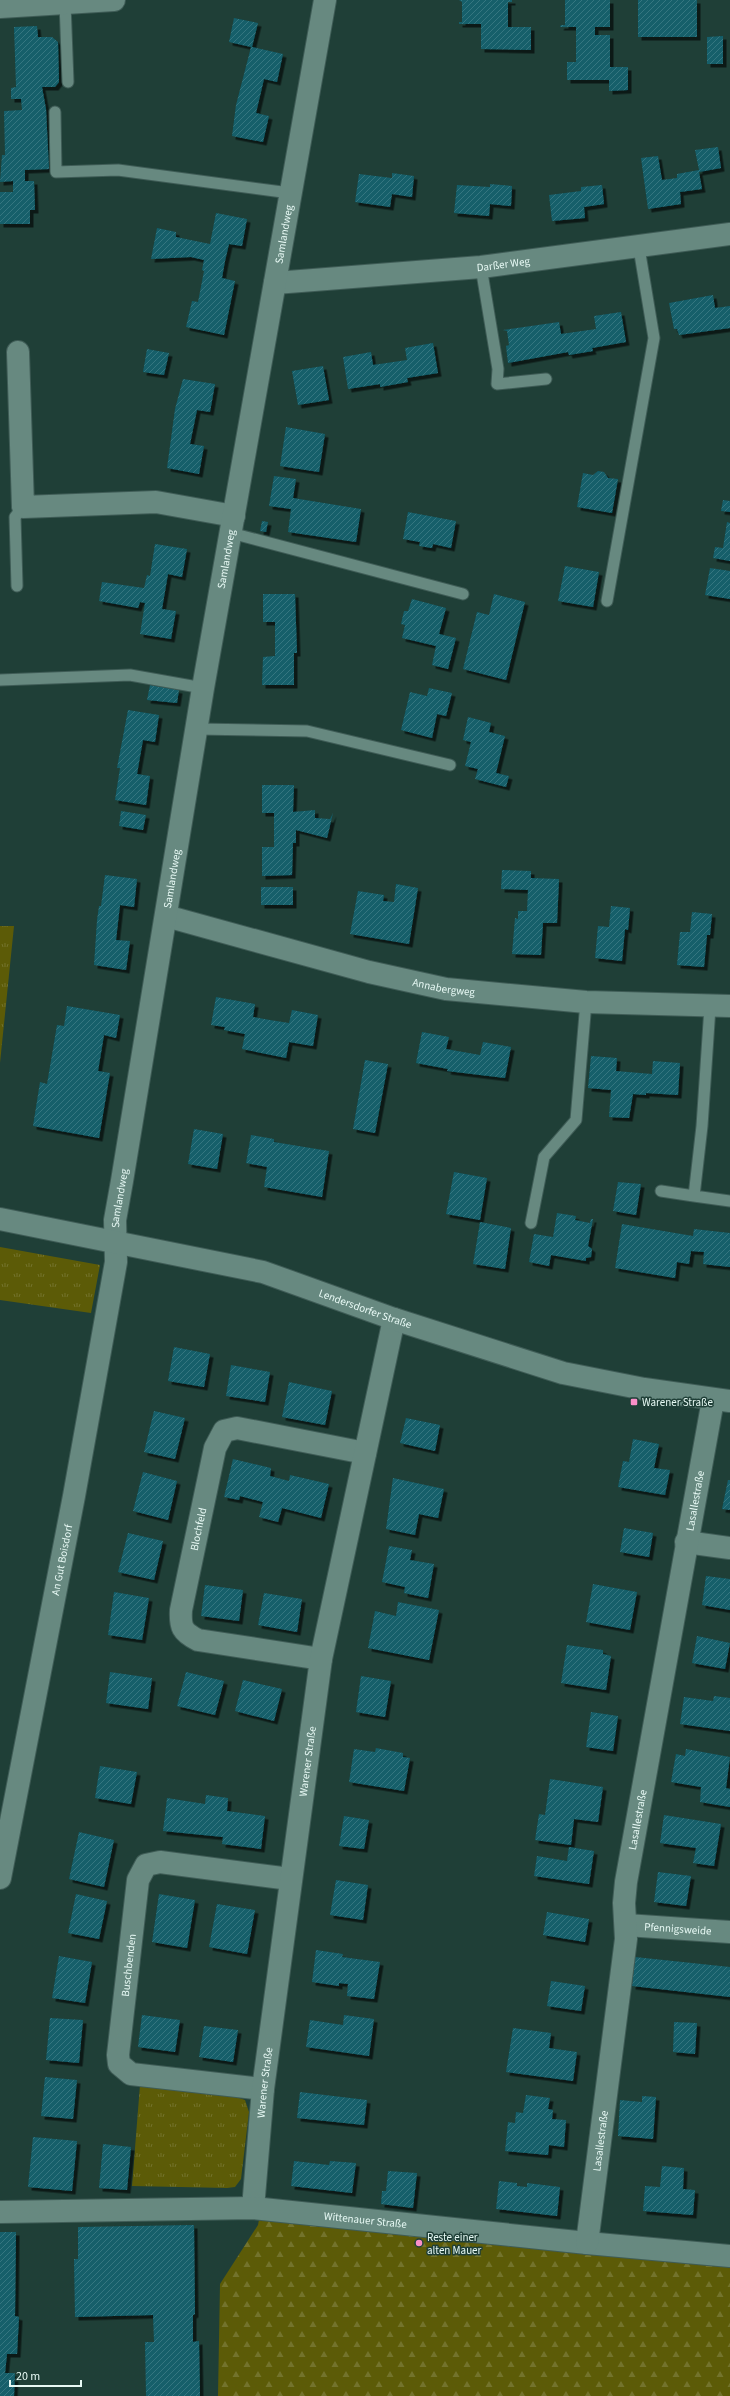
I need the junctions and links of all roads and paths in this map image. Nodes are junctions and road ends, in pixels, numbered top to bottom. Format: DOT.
graph roads {
  1 [pos="114,0"];
  2 [pos="325,0"];
  3 [pos="65,4"];
  4 [pos="0,7"];
  5 [pos="68,82"];
  6 [pos="55,112"];
  7 [pos="290,193"];
  8 [pos="730,234"];
  9 [pos="639,248"];
  10 [pos="481,267"];
  11 [pos="275,283"];
  12 [pos="18,352"];
  13 [pos="546,379"];
  14 [pos="23,507"];
  15 [pos="232,524"];
  16 [pos="17,586"];
  17 [pos="463,594"];
  18 [pos="607,601"];
  19 [pos="0,680"];
  20 [pos="203,688"];
  21 [pos="197,729"];
  22 [pos="450,765"];
  23 [pos="166,916"];
  24 [pos="586,1002"];
  25 [pos="720,1007"];
  26 [pos="661,1191"];
  27 [pos="694,1196"];
  28 [pos="730,1201"];
  29 [pos="0,1219"];
  30 [pos="531,1224"];
  31 [pos="117,1241"];
  32 [pos="394,1319"];
  33 [pos="721,1401"];
  34 [pos="365,1453"];
  35 [pos="686,1542"];
  36 [pos="730,1548"];
  37 [pos="321,1659"];
  38 [pos="0,1878"];
  39 [pos="290,1879"];
  40 [pos="626,1925"];
  41 [pos="730,1932"];
  42 [pos="263,2089"];
  43 [pos="253,2208"];
  44 [pos="0,2212"];
  45 [pos="587,2243"];
  46 [pos="730,2256"];
  1 -- 3 [label="street"];
  2 -- 7 [label="street, Samlandweg"];
  3 -- 4 [label="street"];
  3 -- 5 [label="lane"];
  6 -- 7 [label="lane"];
  7 -- 11 [label="street, Samlandweg"];
  8 -- 9 [label="street, Darßer Weg"];
  9 -- 10 [label="street, Darßer Weg"];
  9 -- 18 [label="lane"];
  10 -- 11 [label="street, Darßer Weg"];
  10 -- 13 [label="lane"];
  11 -- 15 [label="street, Samlandweg"];
  12 -- 14 [label="street"];
  14 -- 15 [label="street, Samlandweg"];
  14 -- 16 [label="lane"];
  15 -- 17 [label="lane"];
  15 -- 20 [label="street, Samlandweg"];
  19 -- 20 [label="lane"];
  20 -- 21 [label="street, Samlandweg"];
  21 -- 22 [label="lane"];
  21 -- 23 [label="street, Samlandweg"];
  23 -- 24 [label="street, Annabergweg"];
  23 -- 31 [label="street, Samlandweg"];
  24 -- 25 [label="street, Annabergweg"];
  24 -- 30 [label="lane"];
  25 -- 27 [label="lane"];
  26 -- 27 [label="lane"];
  27 -- 28 [label="lane"];
  29 -- 31 [label="street, Lendersdorfer Straße"];
  31 -- 32 [label="street, Lendersdorfer Straße"];
  31 -- 38 [label="street, An Gut Boisdorf"];
  32 -- 33 [label="street, Lendersdorfer Straße"];
  32 -- 34 [label="street, Warener Straße"];
  33 -- 35 [label="street, Lasallestraße"];
  34 -- 37 [label="street, Warener Straße"];
  34 -- 37 [label="street, Blochfeld"];
  35 -- 36 [label="street"];
  35 -- 40 [label="street, Lasallestraße"];
  37 -- 39 [label="street, Warener Straße"];
  39 -- 42 [label="street, Warener Straße"];
  39 -- 42 [label="street, Buschbenden"];
  40 -- 41 [label="street, Pfennigsweide"];
  40 -- 45 [label="street, Lasallestraße"];
  42 -- 43 [label="street, Warener Straße"];
  43 -- 44 [label="street, Wittenauer Straße"];
  43 -- 45 [label="street, Wittenauer Straße"];
  45 -- 46 [label="street, Wittenauer Straße"];
}
